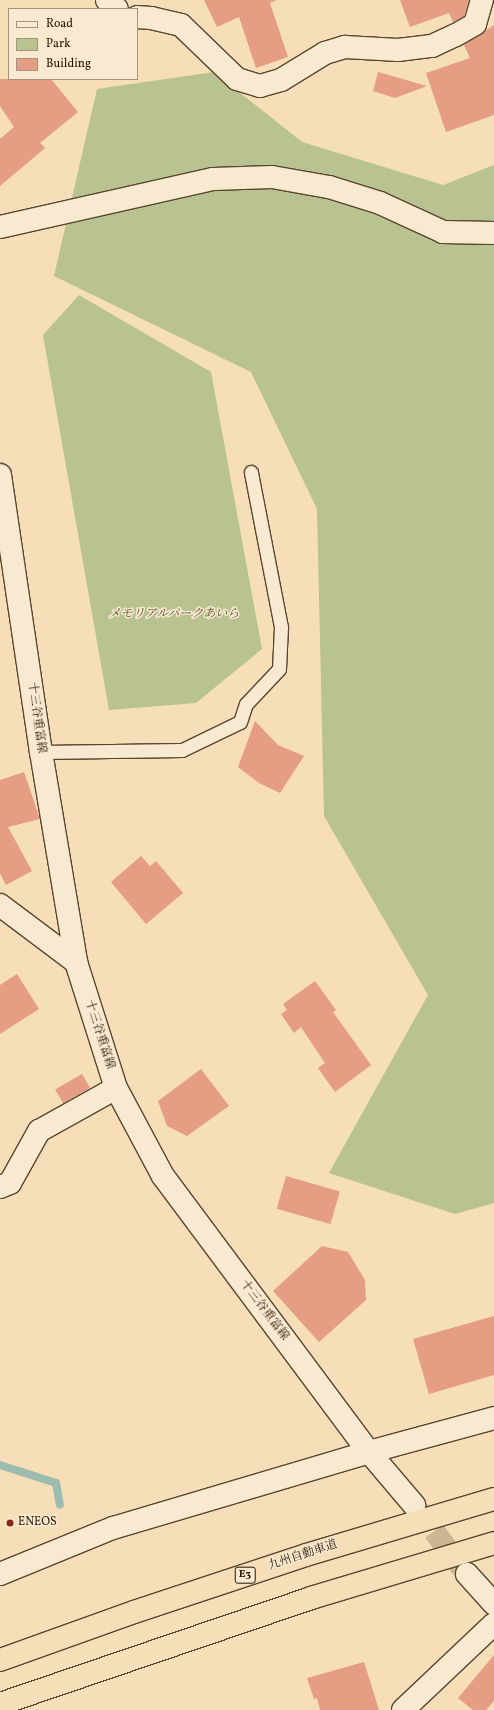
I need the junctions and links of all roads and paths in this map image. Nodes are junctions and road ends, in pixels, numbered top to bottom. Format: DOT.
graph roads {
  1 [pos="107,0"];
  2 [pos="482,0"];
  3 [pos="115,8"];
  4 [pos="138,17"];
  5 [pos="0,227"];
  6 [pos="494,233"];
  7 [pos="251,472"];
  8 [pos="0,474"];
  9 [pos="41,752"];
  10 [pos="0,905"];
  11 [pos="76,962"];
  12 [pos="116,1088"];
  13 [pos="0,1187"];
  14 [pos="494,1418"];
  15 [pos="369,1452"];
  16 [pos="494,1499"];
  17 [pos="414,1505"];
  18 [pos="494,1543"];
  19 [pos="0,1574"];
  20 [pos="467,1574"];
  21 [pos="494,1604"];
  22 [pos="494,1624"];
  23 [pos="0,1660"];
  24 [pos="0,1704"];
  25 [pos="403,1710"];
  1 -- 3 [label="street"];
  2 -- 4 [label="street"];
  5 -- 6 [label="street"];
  7 -- 9 [label="lane"];
  8 -- 9 [label="street, 十三谷重富線"];
  9 -- 11 [label="street, 十三谷重富線"];
  10 -- 11 [label="street"];
  11 -- 12 [label="street, 十三谷重富線"];
  12 -- 13 [label="street"];
  12 -- 15 [label="street, 十三谷重富線"];
  14 -- 15 [label="street"];
  15 -- 17 [label="street, 十三谷重富線"];
  15 -- 19 [label="street"];
  16 -- 23 [label="highway, 九州自動車道 / E3"];
  18 -- 24 [label="highway"];
  20 -- 21 [label="street"];
  22 -- 25 [label="street"];
}
